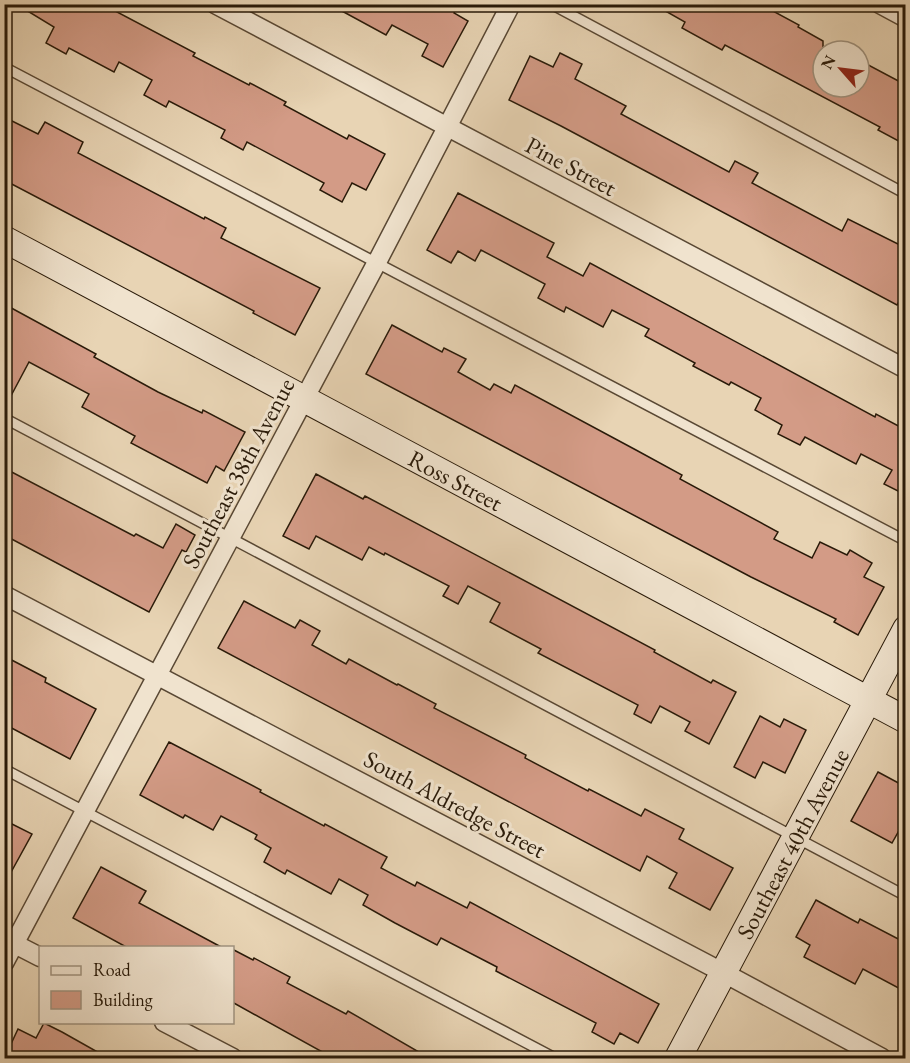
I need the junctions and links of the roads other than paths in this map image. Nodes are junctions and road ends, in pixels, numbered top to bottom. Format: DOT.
graph roads {
  1 [pos="215,4"];
  2 [pos="511,4"];
  3 [pos="551,4"];
  4 [pos="880,4"];
  5 [pos="906,18"];
  6 [pos="4,67"];
  7 [pos="448,128"];
  8 [pos="906,194"];
  9 [pos="4,239"];
  10 [pos="376,264"];
  11 [pos="906,369"];
  12 [pos="305,398"];
  13 [pos="4,418"];
  14 [pos="229,538"];
  15 [pos="906,541"];
  16 [pos="4,595"];
  17 [pos="906,629"];
  18 [pos="157,675"];
  19 [pos="868,700"];
  20 [pos="906,720"];
  21 [pos="4,769"];
  22 [pos="85,812"];
  23 [pos="794,837"];
  24 [pos="906,896"];
  25 [pos="10,941"];
  26 [pos="39,956"];
  27 [pos="4,963"];
  28 [pos="724,973"];
  29 [pos="166,1024"];
  30 [pos="233,1059"];
  31 [pos="555,1059"];
  32 [pos="678,1059"];
  33 [pos="882,1059"];
  1 -- 7 [label="street, Pine Street"];
  2 -- 7 [label="street, Southeast 38th Avenue"];
  3 -- 8 [label="lane"];
  4 -- 5 [label="street"];
  6 -- 10 [label="lane"];
  7 -- 10 [label="street, Southeast 38th Avenue"];
  7 -- 11 [label="street, Pine Street"];
  9 -- 12 [label="street, Ross Street"];
  10 -- 12 [label="street, Southeast 38th Avenue"];
  10 -- 15 [label="lane"];
  12 -- 14 [label="street, Southeast 38th Avenue"];
  12 -- 19 [label="street, Ross Street"];
  13 -- 14 [label="lane"];
  14 -- 18 [label="street, Southeast 38th Avenue"];
  14 -- 23 [label="lane"];
  16 -- 18 [label="street, South Aldredge Street"];
  17 -- 19 [label="street, Southeast 40th Avenue"];
  18 -- 22 [label="street, Southeast 38th Avenue"];
  18 -- 28 [label="street, South Aldredge Street"];
  19 -- 20 [label="street, Ross Street"];
  19 -- 23 [label="street, Southeast 40th Avenue"];
  21 -- 22 [label="lane"];
  22 -- 25 [label="street, Southeast 38th Avenue"];
  22 -- 31 [label="lane"];
  23 -- 24 [label="lane"];
  23 -- 28 [label="street, Southeast 40th Avenue"];
  25 -- 26 [label="street"];
  25 -- 27 [label="street, Southeast 38th Avenue"];
  28 -- 32 [label="street, Southeast 40th Avenue"];
  28 -- 33 [label="street, South Aldredge Street"];
  29 -- 30 [label="street"];
}
